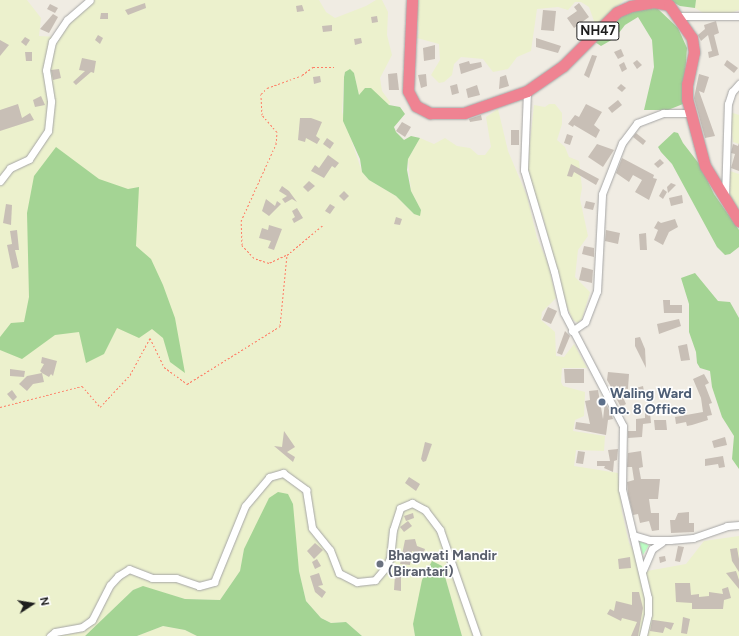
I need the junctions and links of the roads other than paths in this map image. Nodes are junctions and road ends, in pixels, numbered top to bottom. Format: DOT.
graph roads {
  1 [pos="90,0"];
  2 [pos="412,0"];
  3 [pos="679,16"];
  4 [pos="739,16"];
  5 [pos="739,84"];
  6 [pos="527,91"];
  7 [pos="691,113"];
  8 [pos="0,180"];
  9 [pos="725,201"];
  10 [pos="739,221"];
  11 [pos="572,331"];
  12 [pos="739,525"];
  13 [pos="633,535"];
  14 [pos="664,541"];
  15 [pos="642,572"];
  16 [pos="50,636"];
  17 [pos="477,636"];
  18 [pos="643,636"];
  1 -- 8 [label="street"];
  2 -- 6 [label="highway, NH47"];
  3 -- 4 [label="street"];
  3 -- 6 [label="highway, NH47"];
  3 -- 7 [label="highway, NH47"];
  5 -- 9 [label="street"];
  6 -- 11 [label="street"];
  7 -- 9 [label="highway, NH47"];
  7 -- 11 [label="street"];
  9 -- 10 [label="highway, NH47"];
  11 -- 13 [label="street"];
  12 -- 14 [label="street"];
  13 -- 14 [label="street"];
  13 -- 15 [label="street"];
  14 -- 15 [label="street"];
  15 -- 18 [label="street"];
  16 -- 17 [label="street"];
}
